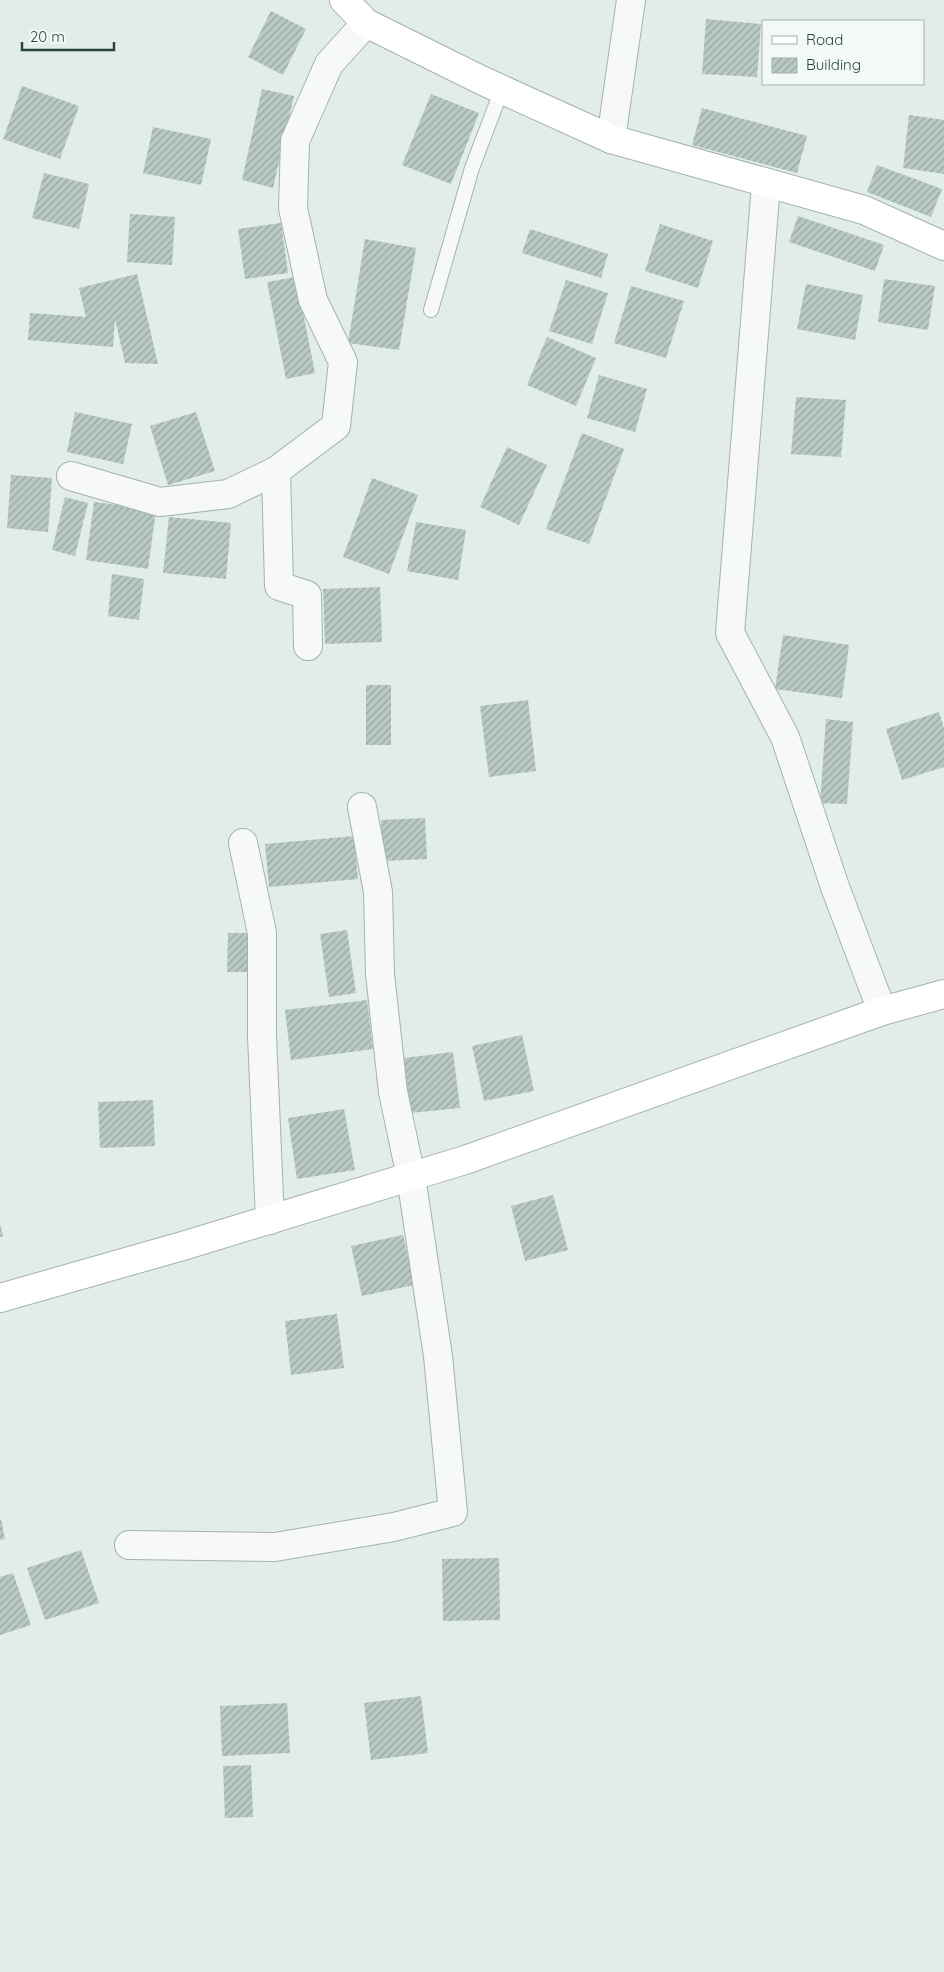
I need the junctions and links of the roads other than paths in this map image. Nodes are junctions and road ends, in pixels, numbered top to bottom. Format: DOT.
graph roads {
  1 [pos="344,0"];
  2 [pos="631,0"];
  3 [pos="366,23"];
  4 [pos="502,89"];
  5 [pos="611,139"];
  6 [pos="766,184"];
  7 [pos="944,246"];
  8 [pos="431,310"];
  9 [pos="276,471"];
  10 [pos="71,476"];
  11 [pos="308,646"];
  12 [pos="362,807"];
  13 [pos="243,843"];
  14 [pos="944,994"];
  15 [pos="882,1011"];
  16 [pos="411,1177"];
  17 [pos="270,1220"];
  18 [pos="0,1298"];
  19 [pos="129,1545"];
  1 -- 3 [label="street"];
  2 -- 5 [label="street"];
  3 -- 4 [label="street"];
  3 -- 9 [label="street"];
  4 -- 5 [label="street"];
  4 -- 8 [label="lane"];
  5 -- 6 [label="street"];
  6 -- 7 [label="street"];
  6 -- 15 [label="street"];
  9 -- 10 [label="street"];
  9 -- 11 [label="street"];
  12 -- 16 [label="street"];
  13 -- 17 [label="street"];
  14 -- 15 [label="street"];
  15 -- 16 [label="street"];
  16 -- 17 [label="street"];
  16 -- 19 [label="street"];
  17 -- 18 [label="street"];
}
